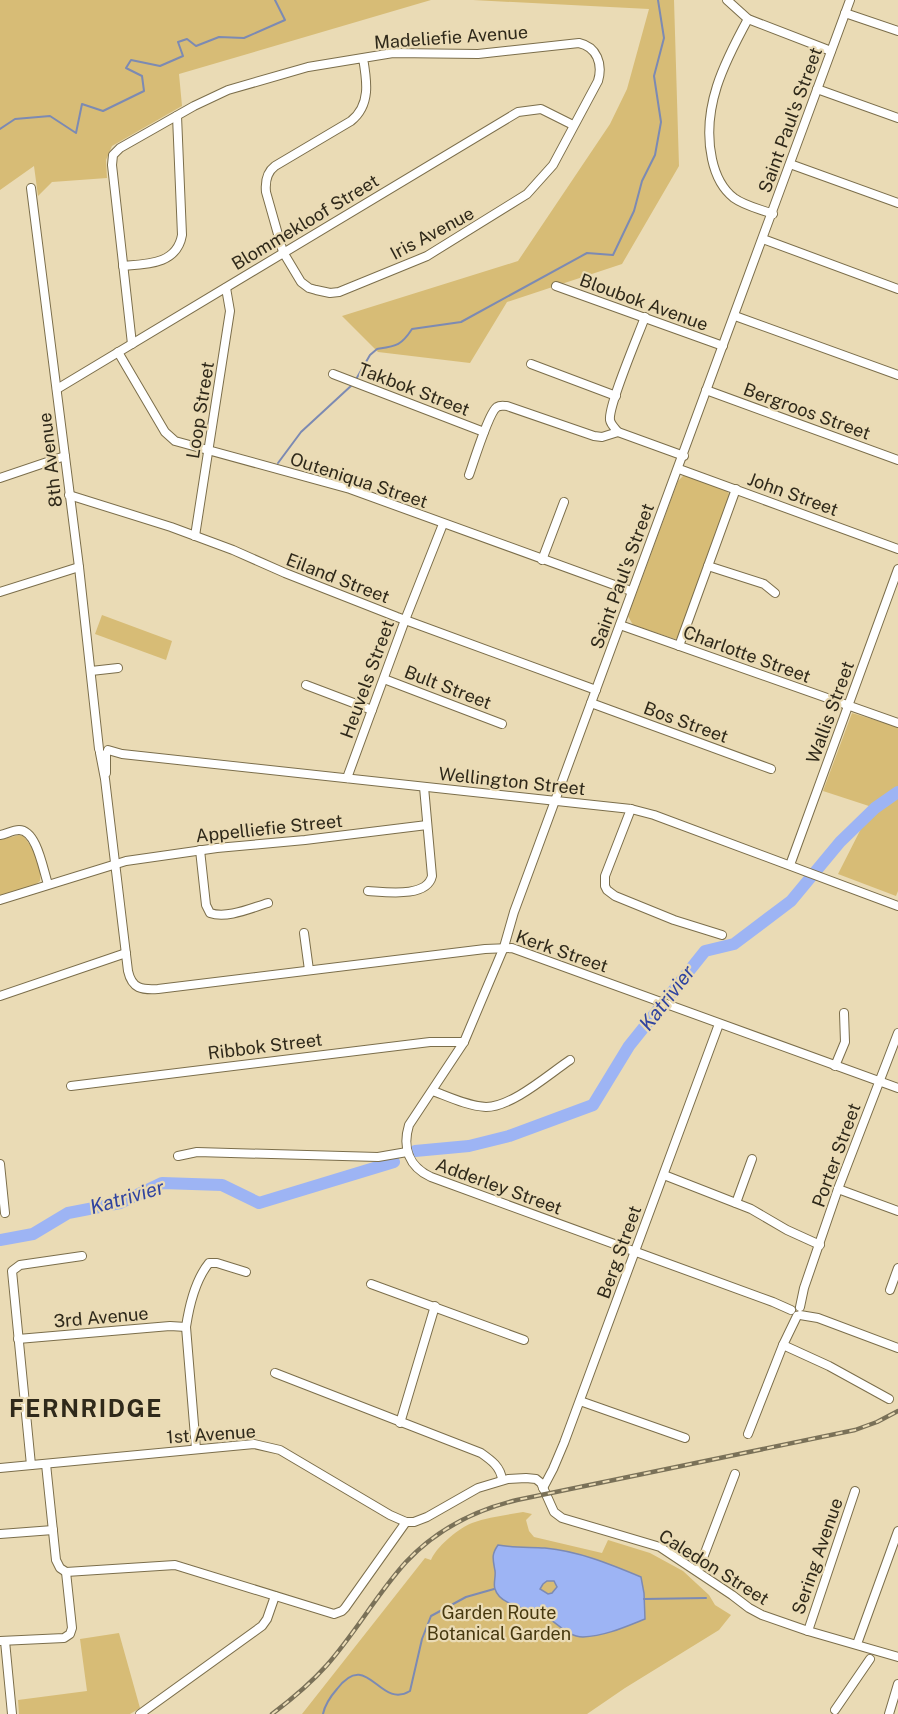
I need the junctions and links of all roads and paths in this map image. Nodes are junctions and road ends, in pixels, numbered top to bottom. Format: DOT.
graph roads {
  1 [pos="727,0"];
  2 [pos="850,0"];
  3 [pos="845,13"];
  4 [pos="748,19"];
  5 [pos="898,31"];
  6 [pos="831,51"];
  7 [pos="363,58"];
  8 [pos="817,89"];
  9 [pos="177,116"];
  10 [pos="898,118"];
  11 [pos="573,125"];
  12 [pos="790,164"];
  13 [pos="31,188"];
  14 [pos="898,203"];
  15 [pos="772,214"];
  16 [pos="763,239"];
  17 [pos="283,252"];
  18 [pos="123,266"];
  19 [pos="556,286"];
  20 [pos="226,288"];
  21 [pos="898,289"];
  22 [pos="735,316"];
  23 [pos="645,317"];
  24 [pos="132,344"];
  25 [pos="723,346"];
  26 [pos="118,352"];
  27 [pos="531,364"];
  28 [pos="333,374"];
  29 [pos="898,375"];
  30 [pos="57,389"];
  31 [pos="706,390"];
  32 [pos="616,396"];
  33 [pos="484,432"];
  34 [pos="618,432"];
  35 [pos="209,450"];
  36 [pos="65,456"];
  37 [pos="684,456"];
  38 [pos="898,460"];
  39 [pos="679,469"];
  40 [pos="469,475"];
  41 [pos="0,477"];
  42 [pos="736,489"];
  43 [pos="69,495"];
  44 [pos="564,502"];
  45 [pos="443,524"];
  46 [pos="195,536"];
  47 [pos="898,549"];
  48 [pos="542,560"];
  49 [pos="708,566"];
  50 [pos="79,567"];
  51 [pos="898,569"];
  52 [pos="631,591"];
  53 [pos="0,592"];
  54 [pos="775,593"];
  55 [pos="405,620"];
  56 [pos="620,625"];
  57 [pos="679,646"];
  58 [pos="118,669"];
  59 [pos="91,671"];
  60 [pos="384,679"];
  61 [pos="306,685"];
  62 [pos="596,690"];
  63 [pos="591,703"];
  64 [pos="848,706"];
  65 [pos="372,710"];
  66 [pos="898,723"];
  67 [pos="502,724"];
  68 [pos="103,750"];
  69 [pos="771,769"];
  70 [pos="347,778"];
  71 [pos="424,787"];
  72 [pos="556,800"];
  73 [pos="631,808"];
  74 [pos="427,825"];
  75 [pos="0,836"];
  76 [pos="200,850"];
  77 [pos="115,864"];
  78 [pos="791,865"];
  79 [pos="48,884"];
  80 [pos="368,891"];
  81 [pos="0,900"];
  82 [pos="268,903"];
  83 [pos="898,906"];
  84 [pos="304,933"];
  85 [pos="722,935"];
  86 [pos="504,947"];
  87 [pos="126,953"];
  88 [pos="309,970"];
  89 [pos="132,982"];
  90 [pos="0,996"];
  91 [pos="844,1013"];
  92 [pos="719,1024"];
  93 [pos="898,1033"];
  94 [pos="464,1042"];
  95 [pos="570,1060"];
  96 [pos="835,1066"];
  97 [pos="879,1082"];
  98 [pos="71,1086"];
  99 [pos="898,1088"];
  100 [pos="433,1091"];
  101 [pos="406,1152"];
  102 [pos="178,1156"];
  103 [pos="752,1159"];
  104 [pos="0,1164"];
  105 [pos="664,1175"];
  106 [pos="838,1189"];
  107 [pos="736,1203"];
  108 [pos="898,1211"];
  109 [pos="5,1213"];
  110 [pos="820,1245"];
  111 [pos="635,1251"];
  112 [pos="82,1256"];
  113 [pos="898,1268"];
  114 [pos="246,1272"];
  115 [pos="371,1284"];
  116 [pos="890,1290"];
  117 [pos="435,1306"];
  118 [pos="796,1310"];
  119 [pos="186,1327"];
  120 [pos="18,1339"];
  121 [pos="524,1340"];
  122 [pos="783,1345"];
  123 [pos="898,1348"];
  124 [pos="275,1373"];
  125 [pos="889,1399"];
  126 [pos="580,1401"];
  127 [pos="400,1423"];
  128 [pos="748,1434"];
  129 [pos="685,1438"];
  130 [pos="196,1449"];
  131 [pos="46,1464"];
  132 [pos="31,1465"];
  133 [pos="0,1468"];
  134 [pos="735,1474"];
  135 [pos="502,1480"];
  136 [pos="543,1488"];
  137 [pos="855,1491"];
  138 [pos="406,1522"];
  139 [pos="53,1530"];
  140 [pos="898,1531"];
  141 [pos="0,1534"];
  142 [pos="698,1571"];
  143 [pos="66,1572"];
  144 [pos="275,1596"];
  145 [pos="808,1631"];
  146 [pos="2,1641"];
  147 [pos="857,1644"];
  148 [pos="898,1657"];
  149 [pos="870,1659"];
  150 [pos="898,1684"];
  151 [pos="834,1710"];
  152 [pos="12,1714"];
  153 [pos="140,1714"];
  154 [pos="889,1714"];
  1 -- 4 [label="street"];
  2 -- 3 [label="street, Saint Paul's Street"];
  3 -- 5 [label="street"];
  3 -- 6 [label="street, Saint Paul's Street"];
  4 -- 6 [label="street"];
  4 -- 15 [label="street"];
  6 -- 8 [label="street, Saint Paul's Street"];
  7 -- 9 [label="street, Madeliefie Avenue"];
  7 -- 11 [label="street, Madeliefie Avenue"];
  7 -- 17 [label="street, Iris Avenue"];
  8 -- 10 [label="street"];
  8 -- 12 [label="street, Saint Paul's Street"];
  9 -- 18 [label="street, Madeliefie Avenue"];
  9 -- 18 [label="street"];
  11 -- 17 [label="street, Blommekloof Street"];
  11 -- 17 [label="street, Iris Avenue"];
  12 -- 14 [label="street"];
  12 -- 15 [label="street, Saint Paul's Street"];
  13 -- 30 [label="street, 8th Avenue"];
  15 -- 16 [label="street, Saint Paul's Street"];
  16 -- 21 [label="street"];
  16 -- 22 [label="street, Saint Paul's Street"];
  17 -- 20 [label="street, Blommekloof Street"];
  18 -- 24 [label="street, Madeliefie Avenue"];
  19 -- 23 [label="street, Bloubok Avenue"];
  20 -- 24 [label="street, Blommekloof Street"];
  20 -- 35 [label="street, Loop Street"];
  22 -- 25 [label="street, Saint Paul's Street"];
  22 -- 29 [label="street"];
  23 -- 25 [label="street, Bloubok Avenue"];
  23 -- 32 [label="street"];
  24 -- 26 [label="street, Blommekloof Street"];
  25 -- 31 [label="street, Saint Paul's Street"];
  26 -- 30 [label="street, Blommekloof Street"];
  26 -- 35 [label="street, Outeniqua Street"];
  27 -- 32 [label="street"];
  28 -- 33 [label="street, Takbok Street"];
  30 -- 36 [label="street, 8th Avenue"];
  31 -- 37 [label="street, Saint Paul's Street"];
  31 -- 38 [label="street, Bergroos Street"];
  32 -- 34 [label="street"];
  33 -- 34 [label="street, Takbok Street"];
  33 -- 40 [label="street, Takbok Street"];
  34 -- 37 [label="street"];
  35 -- 45 [label="street, Outeniqua Street"];
  35 -- 46 [label="street, Loop Street"];
  36 -- 41 [label="street"];
  36 -- 43 [label="street, 8th Avenue"];
  37 -- 39 [label="street, Saint Paul's Street"];
  39 -- 42 [label="street, John Street"];
  39 -- 52 [label="street, Saint Paul's Street"];
  42 -- 47 [label="street, John Street"];
  42 -- 49 [label="street"];
  43 -- 46 [label="street, Eiland Street"];
  43 -- 50 [label="street, 8th Avenue"];
  44 -- 48 [label="street"];
  45 -- 48 [label="street, Outeniqua Street"];
  45 -- 55 [label="street, Heuvels Street"];
  46 -- 55 [label="street, Eiland Street"];
  48 -- 52 [label="street, Outeniqua Street"];
  49 -- 54 [label="street"];
  49 -- 57 [label="street"];
  50 -- 53 [label="street"];
  50 -- 59 [label="street, 8th Avenue"];
  51 -- 64 [label="street, Wallis Street"];
  52 -- 56 [label="street, Saint Paul's Street"];
  55 -- 60 [label="street, Heuvels Street"];
  55 -- 62 [label="street, Eiland Street"];
  56 -- 57 [label="street, Charlotte Street"];
  56 -- 62 [label="street, Saint Paul's Street"];
  57 -- 64 [label="street, Charlotte Street"];
  58 -- 59 [label="street"];
  59 -- 68 [label="street, 8th Avenue"];
  60 -- 65 [label="street, Heuvels Street"];
  60 -- 67 [label="street, Bult Street"];
  61 -- 65 [label="street"];
  62 -- 63 [label="street, Saint Paul's Street"];
  63 -- 69 [label="street, Bos Street"];
  63 -- 72 [label="street, Saint Paul's Street"];
  64 -- 66 [label="street, Charlotte Street"];
  64 -- 78 [label="street, Wallis Street"];
  65 -- 70 [label="street, Heuvels Street"];
  68 -- 70 [label="street, Wellington Street"];
  68 -- 77 [label="street, 8th Avenue"];
  70 -- 71 [label="street, Wellington Street"];
  71 -- 72 [label="street, Wellington Street"];
  71 -- 74 [label="street"];
  72 -- 73 [label="street, Wellington Street"];
  72 -- 86 [label="street, Saint Paul's Street"];
  73 -- 78 [label="street, Wellington Street"];
  73 -- 85 [label="street"];
  74 -- 76 [label="street, Appelliefie Street"];
  74 -- 80 [label="street"];
  75 -- 79 [label="street"];
  76 -- 77 [label="street, Appelliefie Street"];
  76 -- 82 [label="street"];
  77 -- 79 [label="street, Appelliefie Street"];
  77 -- 87 [label="street, 8th Avenue"];
  78 -- 83 [label="street, Wellington Street"];
  79 -- 81 [label="street, Appelliefie Street"];
  84 -- 88 [label="street"];
  86 -- 88 [label="street, Kerk Street"];
  86 -- 92 [label="street, Kerk Street"];
  86 -- 94 [label="street, Saint Paul's Street"];
  87 -- 89 [label="street, 8th Avenue"];
  87 -- 90 [label="street"];
  88 -- 89 [label="street, Kerk Street"];
  91 -- 96 [label="street"];
  92 -- 96 [label="street, Kerk Street"];
  92 -- 105 [label="street, Berg Street"];
  93 -- 97 [label="street, Porter Street"];
  94 -- 98 [label="street, Ribbok Street"];
  94 -- 100 [label="street, Saint Paul's Street"];
  95 -- 100 [label="street"];
  96 -- 97 [label="street, Kerk Street"];
  97 -- 99 [label="street, Kerk Street"];
  97 -- 106 [label="street, Porter Street"];
  100 -- 101 [label="street, Saint Paul's Street"];
  101 -- 102 [label="street"];
  101 -- 111 [label="street, Adderley Street"];
  103 -- 107 [label="street"];
  104 -- 109 [label="street"];
  105 -- 107 [label="street"];
  105 -- 111 [label="street, Berg Street"];
  106 -- 108 [label="street"];
  106 -- 110 [label="street, Porter Street"];
  107 -- 110 [label="street"];
  110 -- 118 [label="street, Porter Street"];
  111 -- 118 [label="street, Adderley Street"];
  111 -- 126 [label="street, Berg Street"];
  112 -- 120 [label="street"];
  113 -- 116 [label="street"];
  114 -- 119 [label="street"];
  115 -- 117 [label="street"];
  117 -- 121 [label="street"];
  117 -- 127 [label="street"];
  118 -- 122 [label="street, Porter Street"];
  118 -- 123 [label="street, Adderley Street"];
  119 -- 120 [label="street, 3rd Avenue"];
  119 -- 130 [label="street"];
  120 -- 132 [label="street"];
  122 -- 125 [label="street"];
  122 -- 128 [label="street, Porter Street"];
  124 -- 127 [label="street"];
  126 -- 129 [label="street"];
  126 -- 136 [label="street, Berg Street"];
  127 -- 135 [label="street"];
  130 -- 131 [label="street, 1st Avenue"];
  130 -- 138 [label="street, 1st Avenue"];
  131 -- 132 [label="street, 1st Avenue"];
  131 -- 139 [label="street"];
  132 -- 133 [label="street, 1st Avenue"];
  134 -- 142 [label="street"];
  135 -- 136 [label="street"];
  135 -- 138 [label="street"];
  136 -- 142 [label="street, Caledon Street"];
  137 -- 145 [label="street, Sering Avenue"];
  138 -- 144 [label="street"];
  139 -- 141 [label="street"];
  139 -- 143 [label="street"];
  140 -- 147 [label="street"];
  142 -- 145 [label="street, Caledon Street"];
  143 -- 144 [label="street"];
  143 -- 146 [label="street"];
  144 -- 153 [label="street"];
  145 -- 147 [label="street, Caledon Street"];
  146 -- 152 [label="street"];
  147 -- 148 [label="street, Caledon Street"];
  149 -- 151 [label="street"];
  150 -- 154 [label="street"];
}
